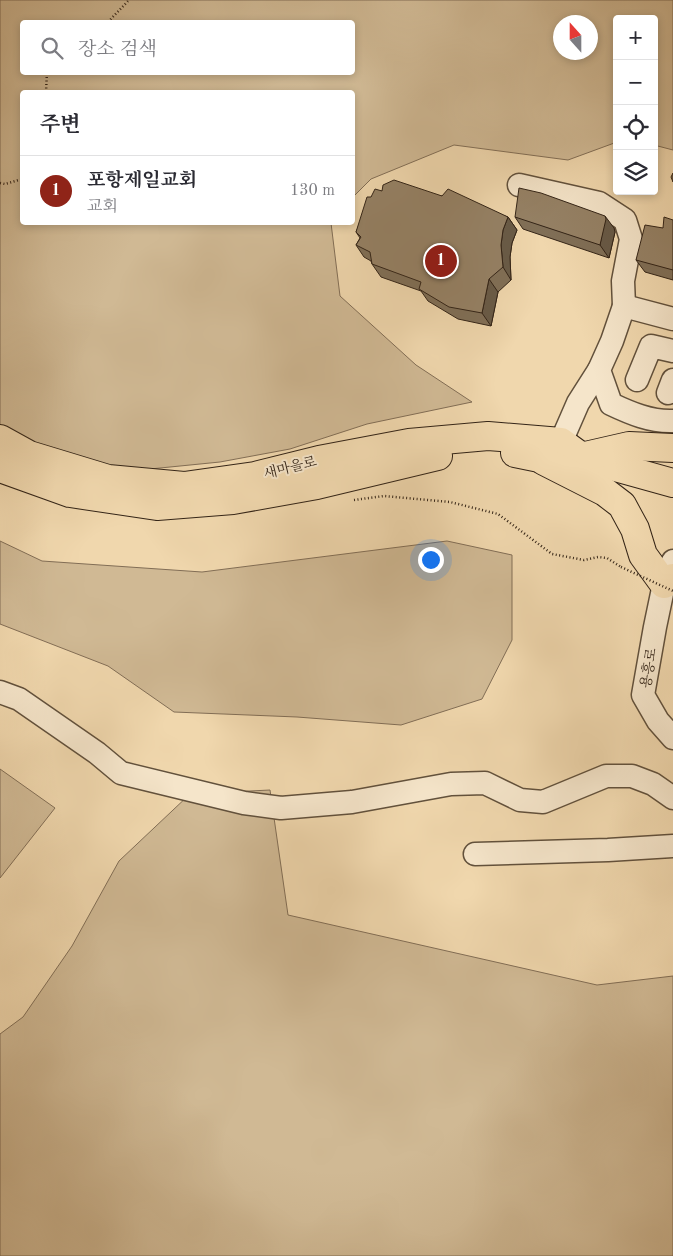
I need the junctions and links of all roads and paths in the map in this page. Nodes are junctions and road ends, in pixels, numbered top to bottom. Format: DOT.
graph roads {
  1 [pos="129,0"];
  2 [pos="110,20"];
  3 [pos="47,75"];
  4 [pos="46,90"];
  5 [pos="20,179"];
  6 [pos="0,183"];
  7 [pos="519,185"];
  8 [pos="624,306"];
  9 [pos="673,319"];
  10 [pos="673,351"];
  11 [pos="599,370"];
  12 [pos="638,380"];
  13 [pos="673,421"];
  14 [pos="0,439"];
  15 [pos="561,442"];
  16 [pos="673,448"];
  17 [pos="539,458"];
  18 [pos="583,458"];
  19 [pos="0,468"];
  20 [pos="673,483"];
  21 [pos="346,500"];
  22 [pos="671,578"];
  23 [pos="0,692"];
  24 [pos="673,738"];
  25 [pos="673,798"];
  26 [pos="673,846"];
  27 [pos="475,854"];
  1 -- 2 [label="path"];
  3 -- 4 [label="path"];
  5 -- 6 [label="path"];
  7 -- 8 [label="street"];
  8 -- 9 [label="street"];
  8 -- 11 [label="street"];
  10 -- 12 [label="street"];
  11 -- 13 [label="street"];
  11 -- 15 [label="street"];
  14 -- 15 [label="main road, 새마을로"];
  15 -- 18 [label="main road, 새마을로"];
  16 -- 18 [label="main road"];
  17 -- 18 [label="main road, 새마을로"];
  17 -- 19 [label="main road, 새마을로"];
  17 -- 22 [label="main road"];
  18 -- 20 [label="main road, 새마을로"];
  21 -- 22 [label="path, bridge"];
  22 -- 24 [label="street, 용흥로"];
  23 -- 25 [label="street"];
  26 -- 27 [label="street"];
}
